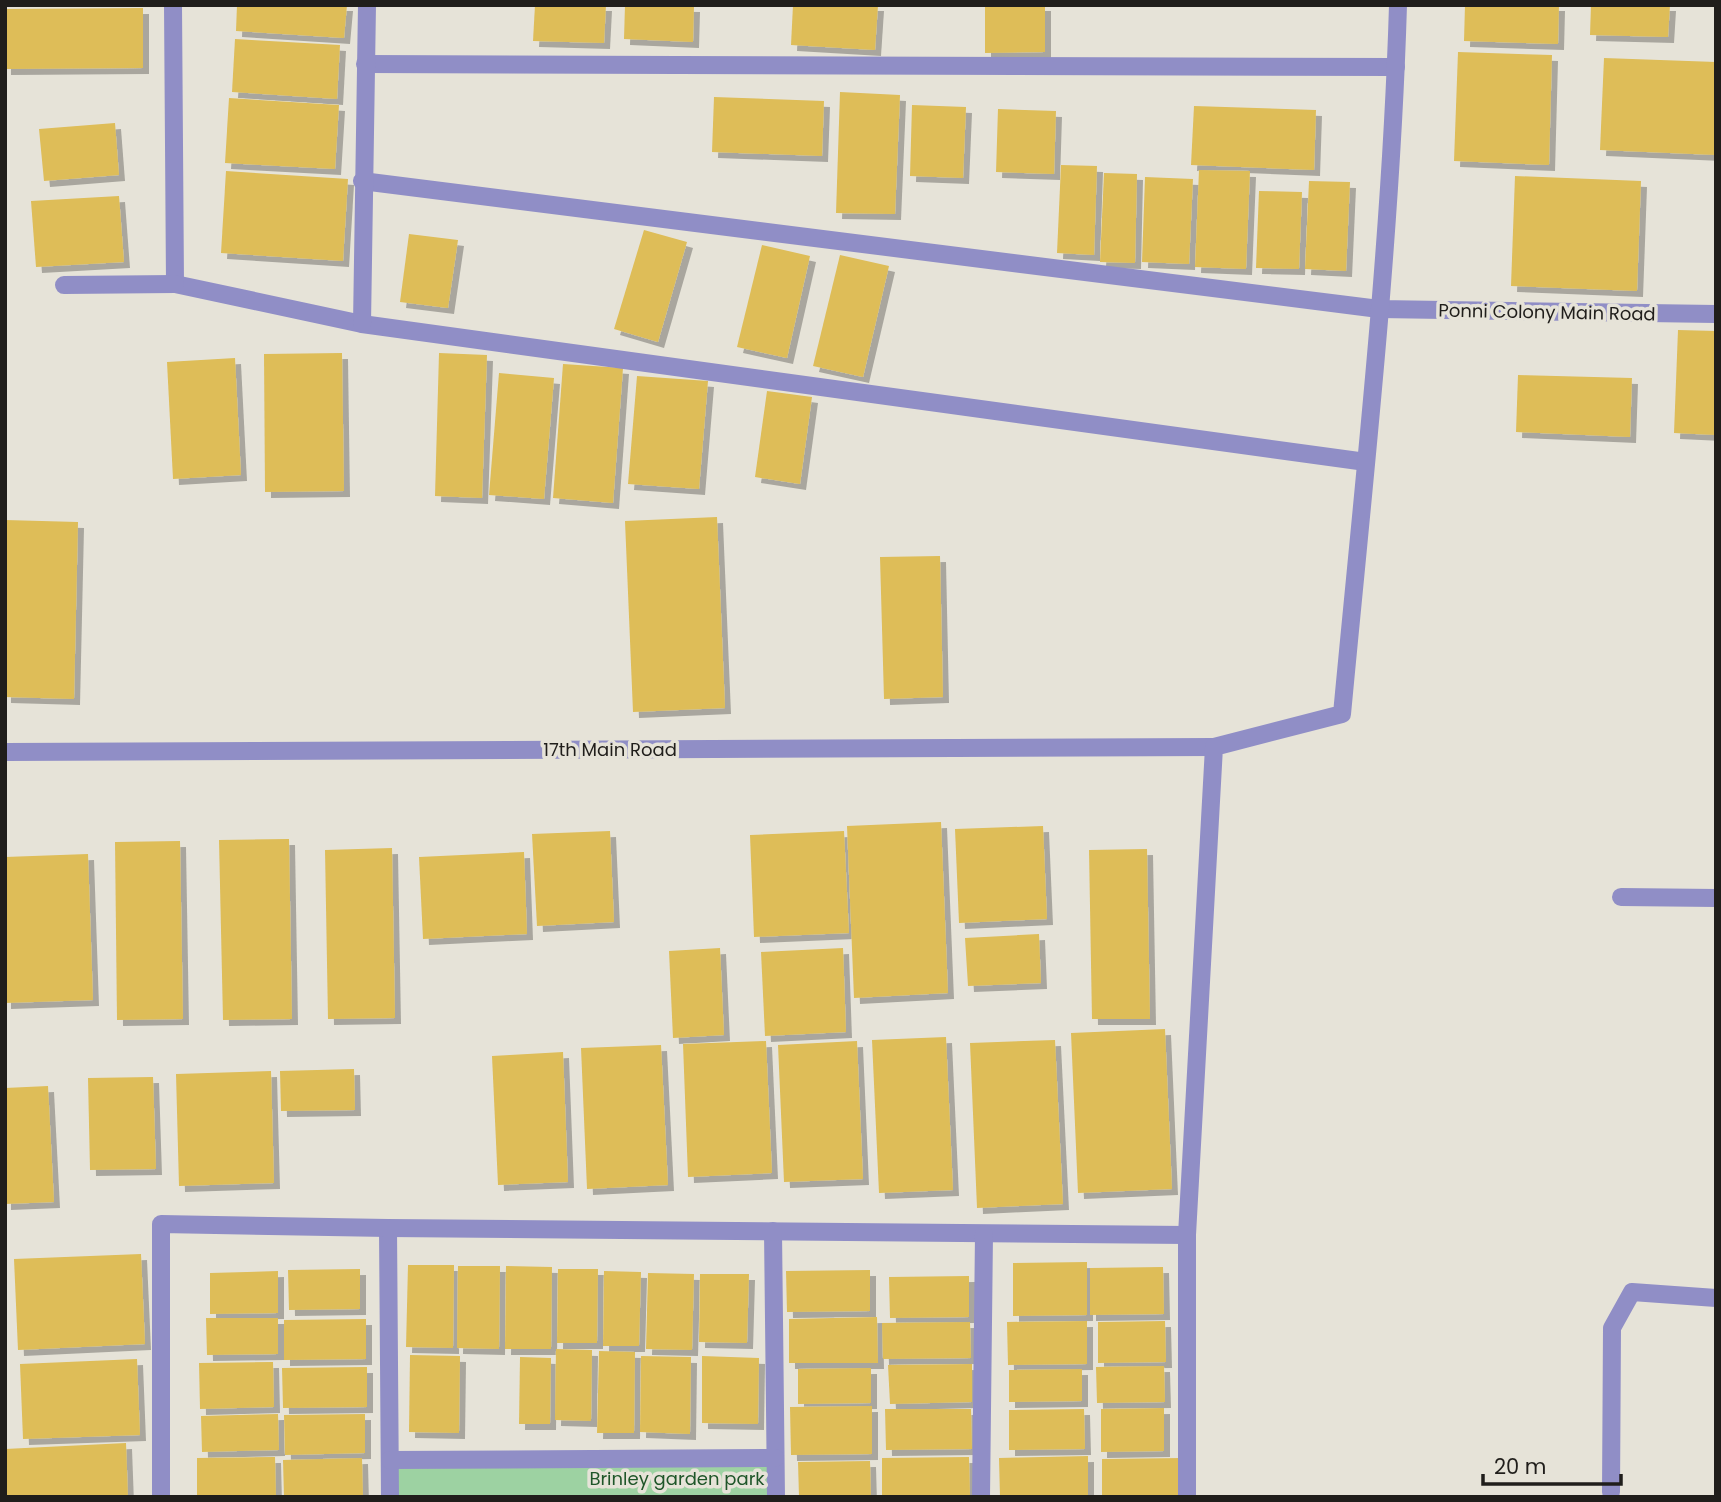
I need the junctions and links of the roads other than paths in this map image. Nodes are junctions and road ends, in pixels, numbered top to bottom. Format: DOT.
graph roads {
  1 [pos="173,5"];
  2 [pos="367,5"];
  3 [pos="1398,5"];
  4 [pos="365,64"];
  5 [pos="1396,67"];
  6 [pos="362,181"];
  7 [pos="175,284"];
  8 [pos="64,285"];
  9 [pos="1379,309"];
  10 [pos="1716,314"];
  11 [pos="362,324"];
  12 [pos="1366,462"];
  13 [pos="1214,747"];
  14 [pos="5,752"];
  15 [pos="1621,897"];
  16 [pos="1716,898"];
  17 [pos="388,1228"];
  18 [pos="774,1231"];
  19 [pos="984,1234"];
  20 [pos="1187,1235"];
  21 [pos="1716,1298"];
  22 [pos="775,1458"];
  23 [pos="390,1460"];
  24 [pos="1611,1492"];
  25 [pos="161,1497"];
  26 [pos="390,1497"];
  27 [pos="776,1497"];
  28 [pos="981,1497"];
  29 [pos="1187,1497"];
  1 -- 7 [label="street"];
  2 -- 4 [label="street"];
  3 -- 5 [label="street"];
  4 -- 5 [label="street"];
  4 -- 6 [label="street"];
  5 -- 9 [label="street"];
  6 -- 9 [label="street, Ponni Colony Main Road"];
  6 -- 11 [label="street"];
  7 -- 8 [label="street"];
  7 -- 11 [label="street"];
  9 -- 10 [label="street, Ponni Colony Main Road"];
  9 -- 12 [label="street"];
  11 -- 12 [label="street"];
  12 -- 13 [label="street, 17th Main Road"];
  13 -- 14 [label="street, 17th Main Road"];
  13 -- 20 [label="street"];
  15 -- 16 [label="street"];
  17 -- 18 [label="street"];
  17 -- 23 [label="street"];
  17 -- 25 [label="street"];
  18 -- 19 [label="street"];
  18 -- 22 [label="street"];
  19 -- 20 [label="street"];
  19 -- 28 [label="street"];
  20 -- 29 [label="street"];
  21 -- 24 [label="street"];
  22 -- 23 [label="street"];
  22 -- 27 [label="street"];
  23 -- 26 [label="street"];
}
